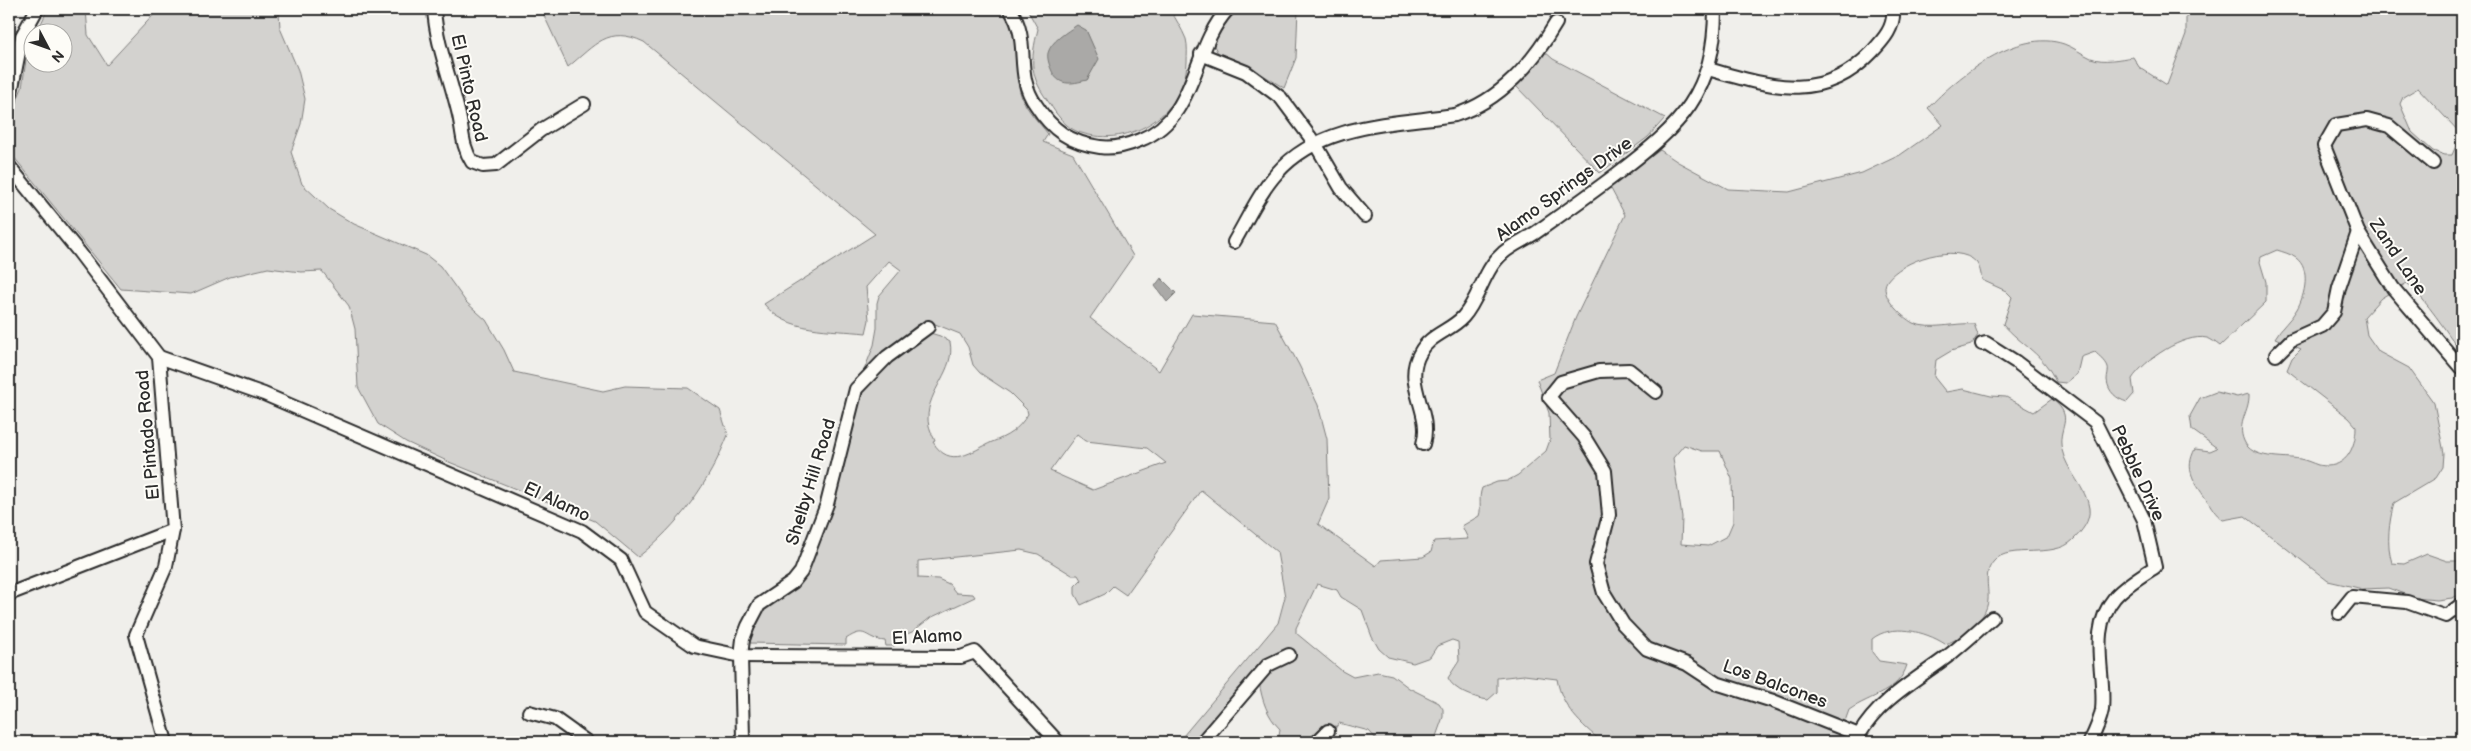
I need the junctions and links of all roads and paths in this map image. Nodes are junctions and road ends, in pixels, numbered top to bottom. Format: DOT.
graph roads {
  1 [pos="37,9"];
  2 [pos="434,9"];
  3 [pos="1010,9"];
  4 [pos="1228,9"];
  5 [pos="1715,9"];
  6 [pos="1893,9"];
  7 [pos="1556,23"];
  8 [pos="1202,54"];
  9 [pos="1708,69"];
  10 [pos="9,103"];
  11 [pos="584,104"];
  12 [pos="1316,144"];
  13 [pos="2433,163"];
  14 [pos="9,166"];
  15 [pos="1365,216"];
  16 [pos="2358,232"];
  17 [pos="1234,242"];
  18 [pos="928,327"];
  19 [pos="1982,344"];
  20 [pos="2276,355"];
  21 [pos="159,357"];
  22 [pos="2462,369"];
  23 [pos="1656,392"];
  24 [pos="1423,444"];
  25 [pos="173,530"];
  26 [pos="9,594"];
  27 [pos="2462,604"];
  28 [pos="2339,613"];
  29 [pos="1992,618"];
  30 [pos="1289,655"];
  31 [pos="741,656"];
  32 [pos="529,712"];
  33 [pos="1328,731"];
  34 [pos="1861,739"];
  35 [pos="166,742"];
  36 [pos="587,742"];
  37 [pos="741,742"];
  38 [pos="1058,742"];
  39 [pos="1202,742"];
  40 [pos="1317,742"];
  41 [pos="2092,742"];
  1 -- 10 [label="street"];
  2 -- 11 [label="street, El Pinto Road"];
  3 -- 8 [label="street"];
  4 -- 8 [label="street"];
  5 -- 9 [label="street, Alamo Springs Drive"];
  6 -- 9 [label="street"];
  7 -- 12 [label="street"];
  8 -- 12 [label="street"];
  9 -- 24 [label="street, Alamo Springs Drive"];
  12 -- 15 [label="street"];
  12 -- 17 [label="street"];
  13 -- 16 [label="street, Zand Lane"];
  14 -- 21 [label="street, El Pintado Road"];
  16 -- 20 [label="street"];
  16 -- 22 [label="street, Zand Lane"];
  18 -- 31 [label="street, Shelby Hill Road"];
  19 -- 41 [label="street, Pebble Drive"];
  21 -- 25 [label="street, El Pintado Road"];
  21 -- 31 [label="street, El Alamo"];
  23 -- 34 [label="street, Los Balcones"];
  25 -- 26 [label="street"];
  25 -- 35 [label="street, El Pintado Road"];
  27 -- 28 [label="street"];
  29 -- 34 [label="street"];
  30 -- 39 [label="street"];
  31 -- 37 [label="street, Shelby Hill Road"];
  31 -- 38 [label="street, El Alamo"];
  32 -- 36 [label="street"];
  33 -- 40 [label="street"];
}
